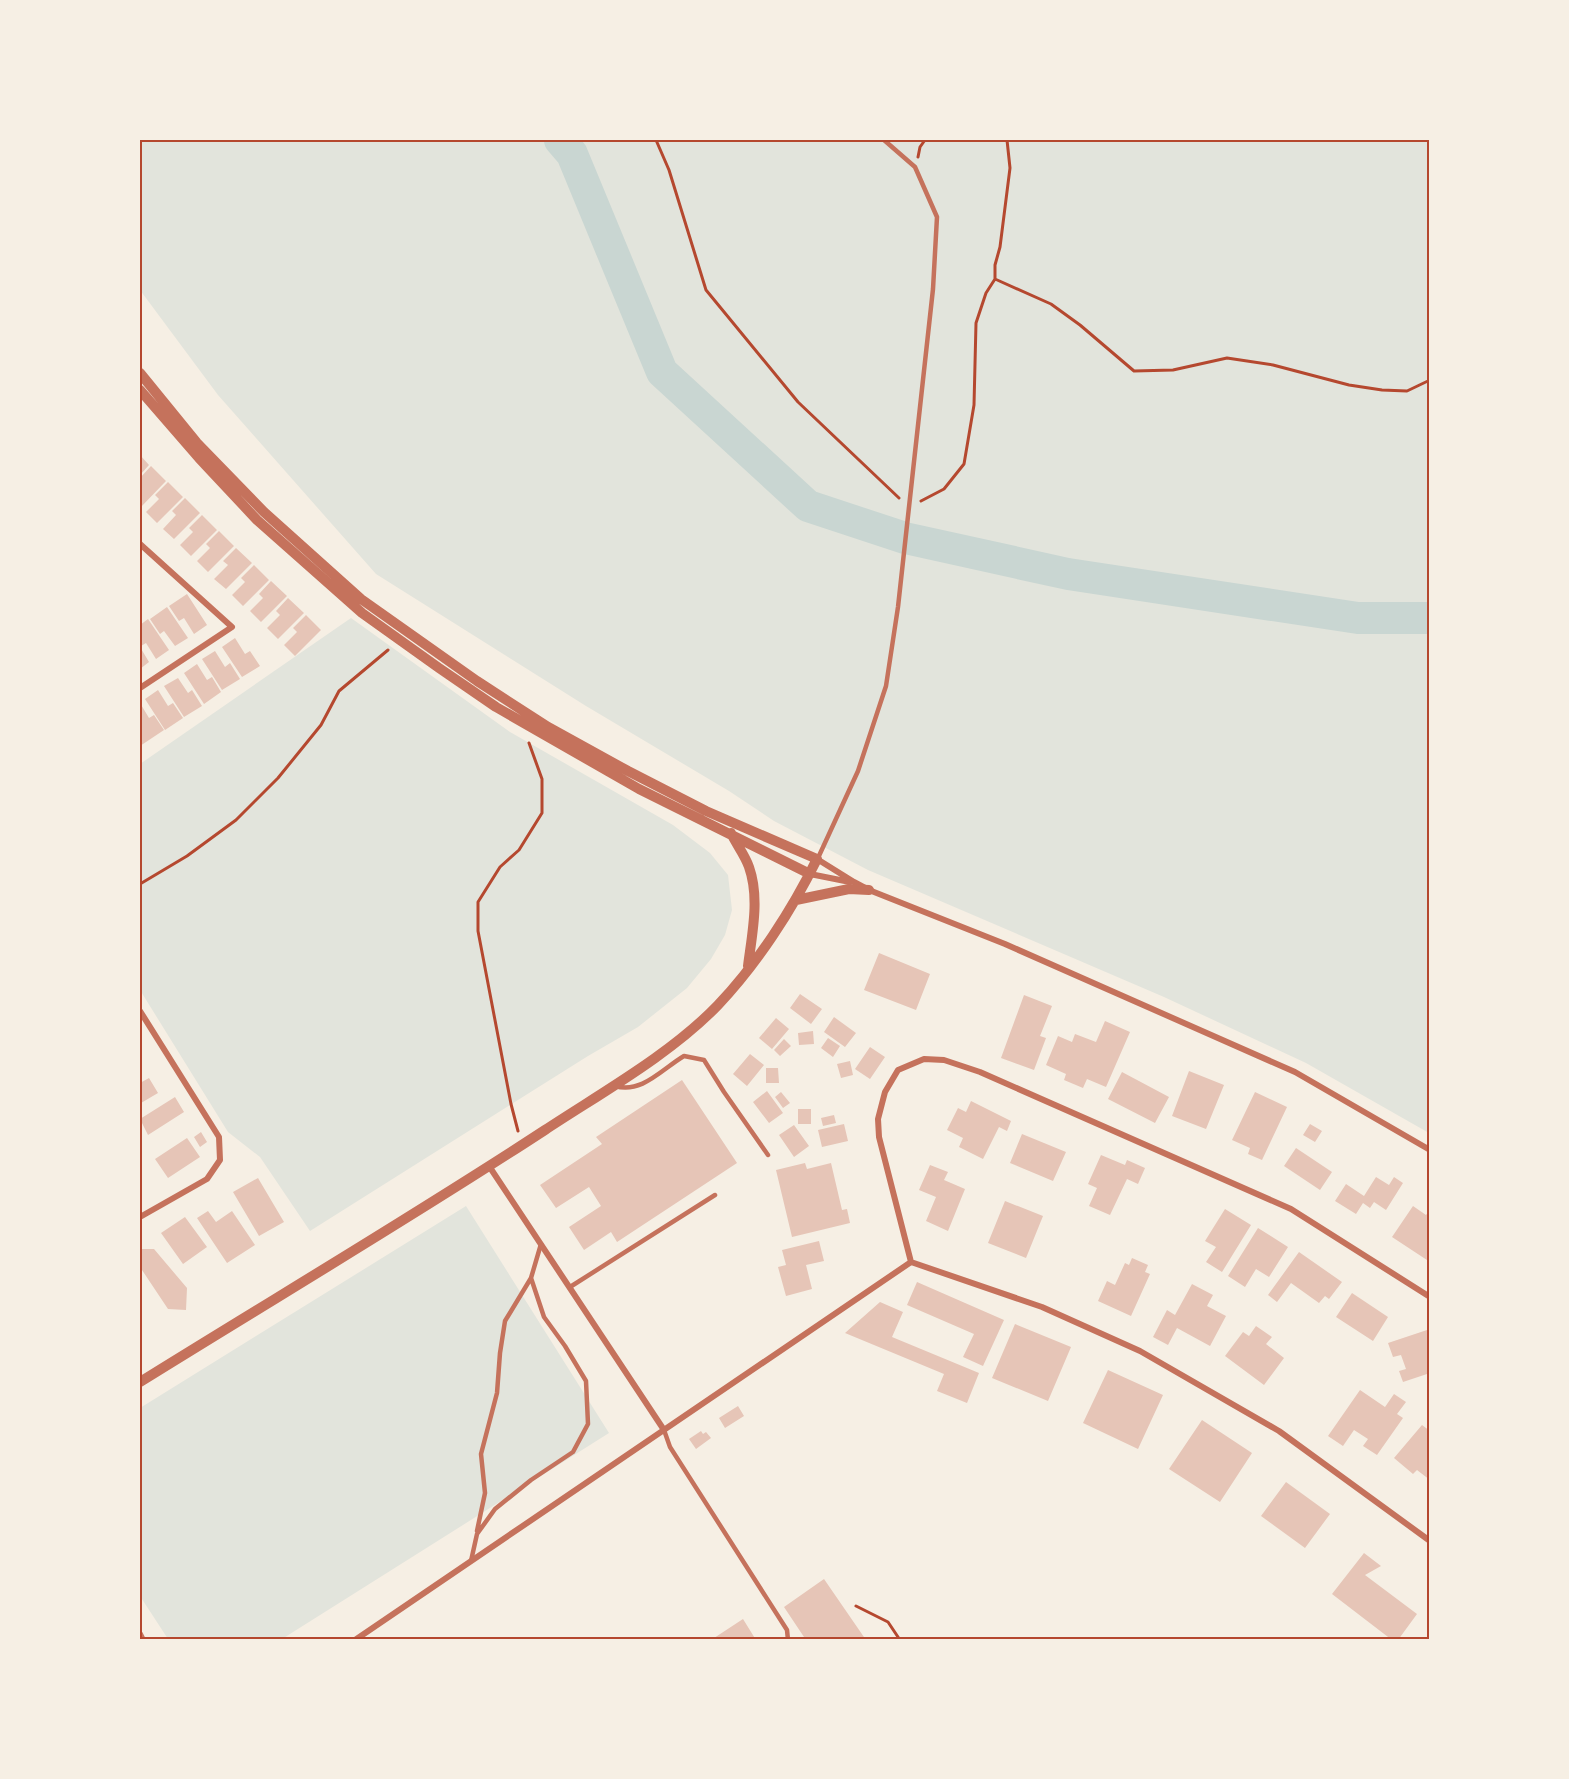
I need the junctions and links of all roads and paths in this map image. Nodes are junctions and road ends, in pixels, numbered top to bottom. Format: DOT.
graph roads {
  1 [pos="656,140"];
  2 [pos="884,140"];
  3 [pos="925,140"];
  4 [pos="1007,140"];
  5 [pos="915,166"];
  6 [pos="995,279"];
  7 [pos="140,373"];
  8 [pos="1430,380"];
  9 [pos="140,390"];
  10 [pos="909,507"];
  11 [pos="140,544"];
  12 [pos="399,640"];
  13 [pos="140,688"];
  14 [pos="521,721"];
  15 [pos="731,833"];
  16 [pos="817,859"];
  17 [pos="810,874"];
  18 [pos="854,882"];
  19 [pos="140,884"];
  20 [pos="869,890"];
  21 [pos="796,900"];
  22 [pos="748,969"];
  23 [pos="140,1011"];
  24 [pos="613,1085"];
  25 [pos="522,1145"];
  26 [pos="1430,1150"];
  27 [pos="768,1155"];
  28 [pos="489,1166"];
  29 [pos="715,1195"];
  30 [pos="140,1217"];
  31 [pos="541,1244"];
  32 [pos="911,1262"];
  33 [pos="531,1278"];
  34 [pos="570,1287"];
  35 [pos="1430,1298"];
  36 [pos="140,1382"];
  37 [pos="664,1430"];
  38 [pos="477,1534"];
  39 [pos="1430,1541"];
  40 [pos="471,1561"];
  41 [pos="856,1606"];
  42 [pos="140,1634"];
  43 [pos="143,1640"];
  44 [pos="355,1640"];
  45 [pos="788,1640"];
  46 [pos="900,1640"];
  1 -- 10 [label="path"];
  2 -- 5 [label="lane"];
  3 -- 5 [label="path"];
  4 -- 6 [label="path"];
  5 -- 10 [label="lane"];
  6 -- 8 [label="path"];
  6 -- 10 [label="path"];
  7 -- 16 [label="street"];
  9 -- 12 [label="street"];
  10 -- 16 [label="lane"];
  11 -- 13 [label="street"];
  12 -- 14 [label="street"];
  12 -- 19 [label="path"];
  14 -- 15 [label="street"];
  14 -- 25 [label="path"];
  15 -- 17 [label="street"];
  15 -- 22 [label="street"];
  16 -- 17 [label="street"];
  16 -- 18 [label="street"];
  17 -- 18 [label="street"];
  17 -- 21 [label="street"];
  18 -- 20 [label="street"];
  20 -- 21 [label="street"];
  20 -- 26 [label="street"];
  21 -- 22 [label="street"];
  22 -- 24 [label="street"];
  23 -- 30 [label="street"];
  24 -- 25 [label="street"];
  24 -- 27 [label="lane"];
  25 -- 28 [label="street"];
  28 -- 31 [label="street"];
  28 -- 36 [label="street"];
  29 -- 34 [label="lane"];
  31 -- 33 [label="lane"];
  31 -- 34 [label="street"];
  32 -- 35 [label="street"];
  32 -- 37 [label="street"];
  32 -- 39 [label="street"];
  33 -- 38 [label="lane"];
  33 -- 38 [label="lane"];
  34 -- 37 [label="street"];
  37 -- 40 [label="street"];
  37 -- 45 [label="lane"];
  38 -- 40 [label="lane"];
  40 -- 44 [label="street"];
  41 -- 46 [label="path"];
  42 -- 43 [label="street"];
}
